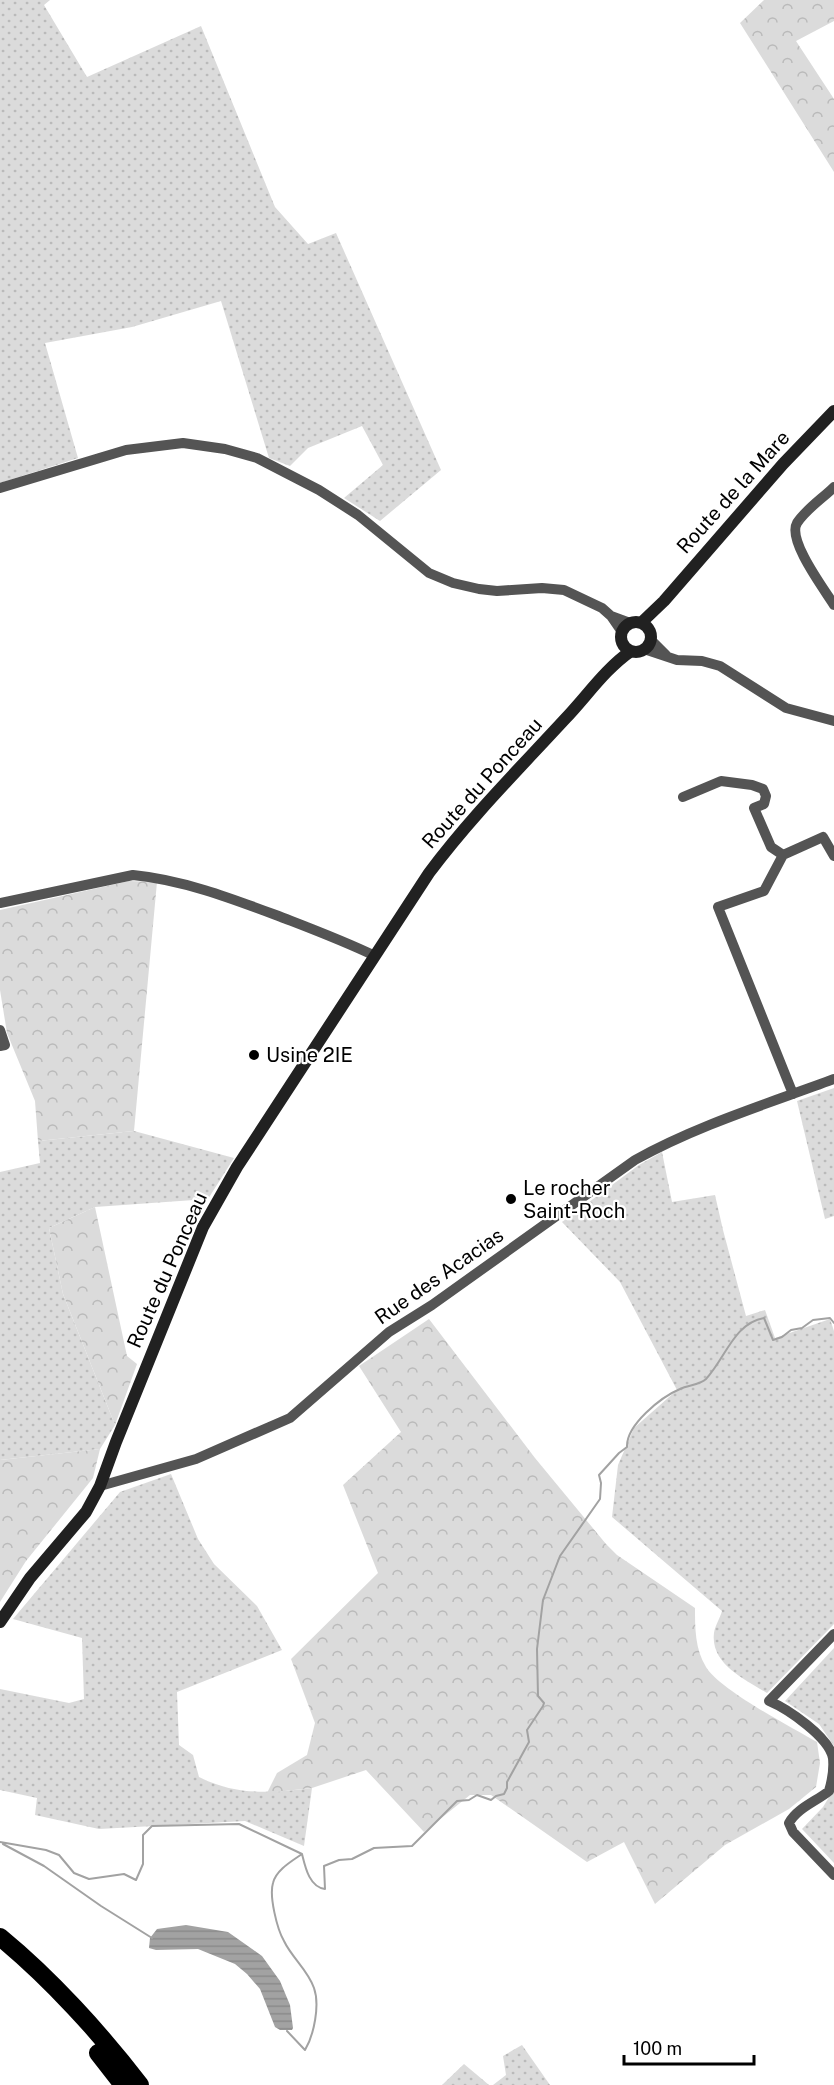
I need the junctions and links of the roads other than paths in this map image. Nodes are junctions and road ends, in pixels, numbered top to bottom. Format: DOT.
graph roads {
  1 [pos="834,411"];
  2 [pos="834,487"];
  3 [pos="0,488"];
  4 [pos="834,605"];
  5 [pos="636,636"];
  6 [pos="834,721"];
  7 [pos="683,797"];
  8 [pos="783,855"];
  9 [pos="834,856"];
  10 [pos="0,903"];
  11 [pos="375,956"];
  12 [pos="0,1031"];
  13 [pos="0,1046"];
  14 [pos="834,1079"];
  15 [pos="793,1094"];
  16 [pos="100,1486"];
  17 [pos="0,1622"];
  18 [pos="834,1634"];
  19 [pos="834,1875"];
  20 [pos="0,1937"];
  21 [pos="0,1953"];
  22 [pos="123,2085"];
  23 [pos="140,2085"];
  1 -- 5 [label="street, Route de la Mare"];
  2 -- 4 [label="street"];
  3 -- 5 [label="street"];
  5 -- 6 [label="street"];
  5 -- 11 [label="street, Route du Ponceau"];
  7 -- 8 [label="street"];
  8 -- 9 [label="street"];
  8 -- 15 [label="street"];
  10 -- 11 [label="street"];
  11 -- 16 [label="street, Route du Ponceau"];
  12 -- 13 [label="street"];
  14 -- 15 [label="street, Rue des Acacias"];
  15 -- 16 [label="street, Rue des Acacias"];
  16 -- 17 [label="street, Route du Ponceau"];
  18 -- 19 [label="street"];
  20 -- 23 [label="highway"];
  21 -- 22 [label="highway"];
}
